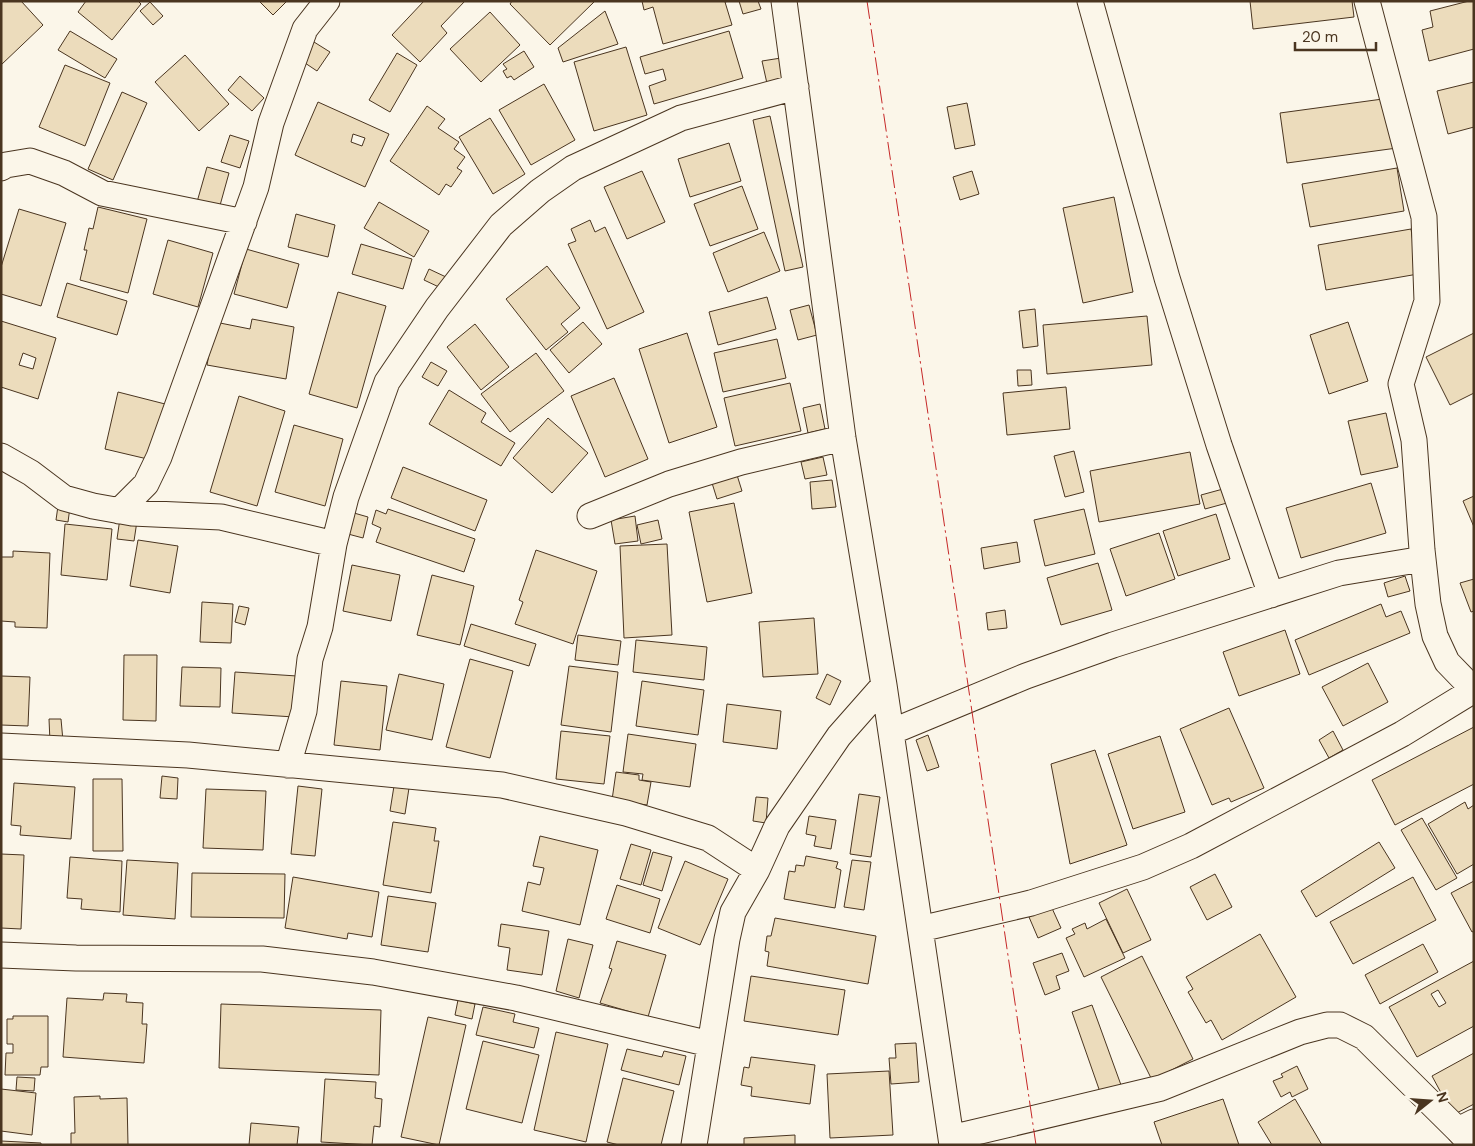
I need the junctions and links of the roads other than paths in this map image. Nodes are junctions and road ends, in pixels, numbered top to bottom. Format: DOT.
graph roads {
  1 [pos="327,1"];
  2 [pos="784,1"];
  3 [pos="1090,1"];
  4 [pos="1366,1"];
  5 [pos="796,87"];
  6 [pos="1,168"];
  7 [pos="244,222"];
  8 [pos="843,438"];
  9 [pos="1,456"];
  10 [pos="119,511"];
  11 [pos="590,516"];
  12 [pos="334,544"];
  13 [pos="1423,559"];
  14 [pos="1271,594"];
  15 [pos="884,685"];
  16 [pos="891,732"];
  17 [pos="1,746"];
  18 [pos="288,765"];
  19 [pos="757,870"];
  20 [pos="920,929"];
  21 [pos="1,955"];
  22 [pos="710,1044"];
  23 [pos="1468,1133"];
  24 [pos="952,1141"];
  25 [pos="694,1145"];
  1 -- 7 [label="street"];
  2 -- 5 [label="street"];
  3 -- 14 [label="street"];
  4 -- 13 [label="street"];
  5 -- 8 [label="street"];
  5 -- 12 [label="street"];
  6 -- 7 [label="street"];
  7 -- 10 [label="street"];
  8 -- 11 [label="street"];
  8 -- 15 [label="street"];
  9 -- 10 [label="street"];
  10 -- 12 [label="street"];
  12 -- 18 [label="street"];
  13 -- 14 [label="street"];
  13 -- 20 [label="street"];
  14 -- 16 [label="street"];
  15 -- 16 [label="street"];
  15 -- 19 [label="street"];
  16 -- 20 [label="street"];
  17 -- 18 [label="street"];
  18 -- 19 [label="street"];
  19 -- 22 [label="street"];
  20 -- 24 [label="street"];
  21 -- 22 [label="street"];
  22 -- 25 [label="street"];
  23 -- 24 [label="street"];
}
